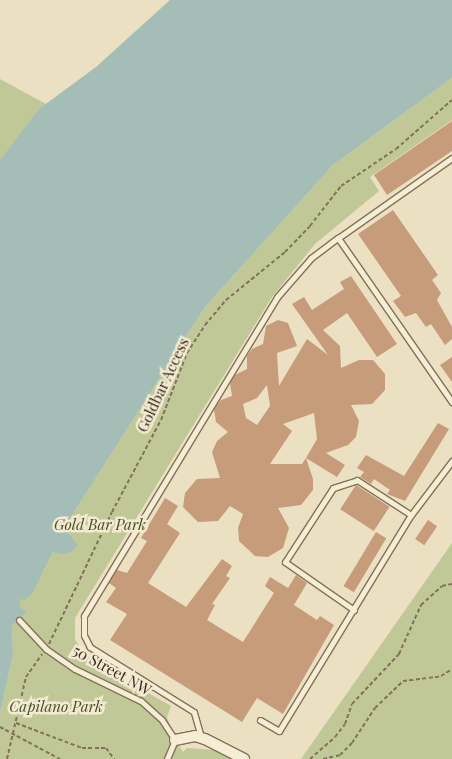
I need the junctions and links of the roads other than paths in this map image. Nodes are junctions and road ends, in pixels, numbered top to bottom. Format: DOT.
graph roads {
  1 [pos="452,158"];
  2 [pos="338,238"];
  3 [pos="452,402"];
  4 [pos="452,461"];
  5 [pos="412,515"];
  6 [pos="354,610"];
  7 [pos="19,620"];
  8 [pos="260,720"];
  9 [pos="201,738"];
  10 [pos="175,740"];
  11 [pos="166,759"];
  12 [pos="244,759"];
  1 -- 2 [label="lane"];
  2 -- 3 [label="lane"];
  2 -- 9 [label="lane"];
  4 -- 5 [label="lane"];
  5 -- 6 [label="lane"];
  5 -- 6 [label="lane"];
  6 -- 8 [label="lane"];
  7 -- 10 [label="lane, 50 Street NW"];
  9 -- 10 [label="street"];
  9 -- 12 [label="street"];
  10 -- 11 [label="lane"];
}
